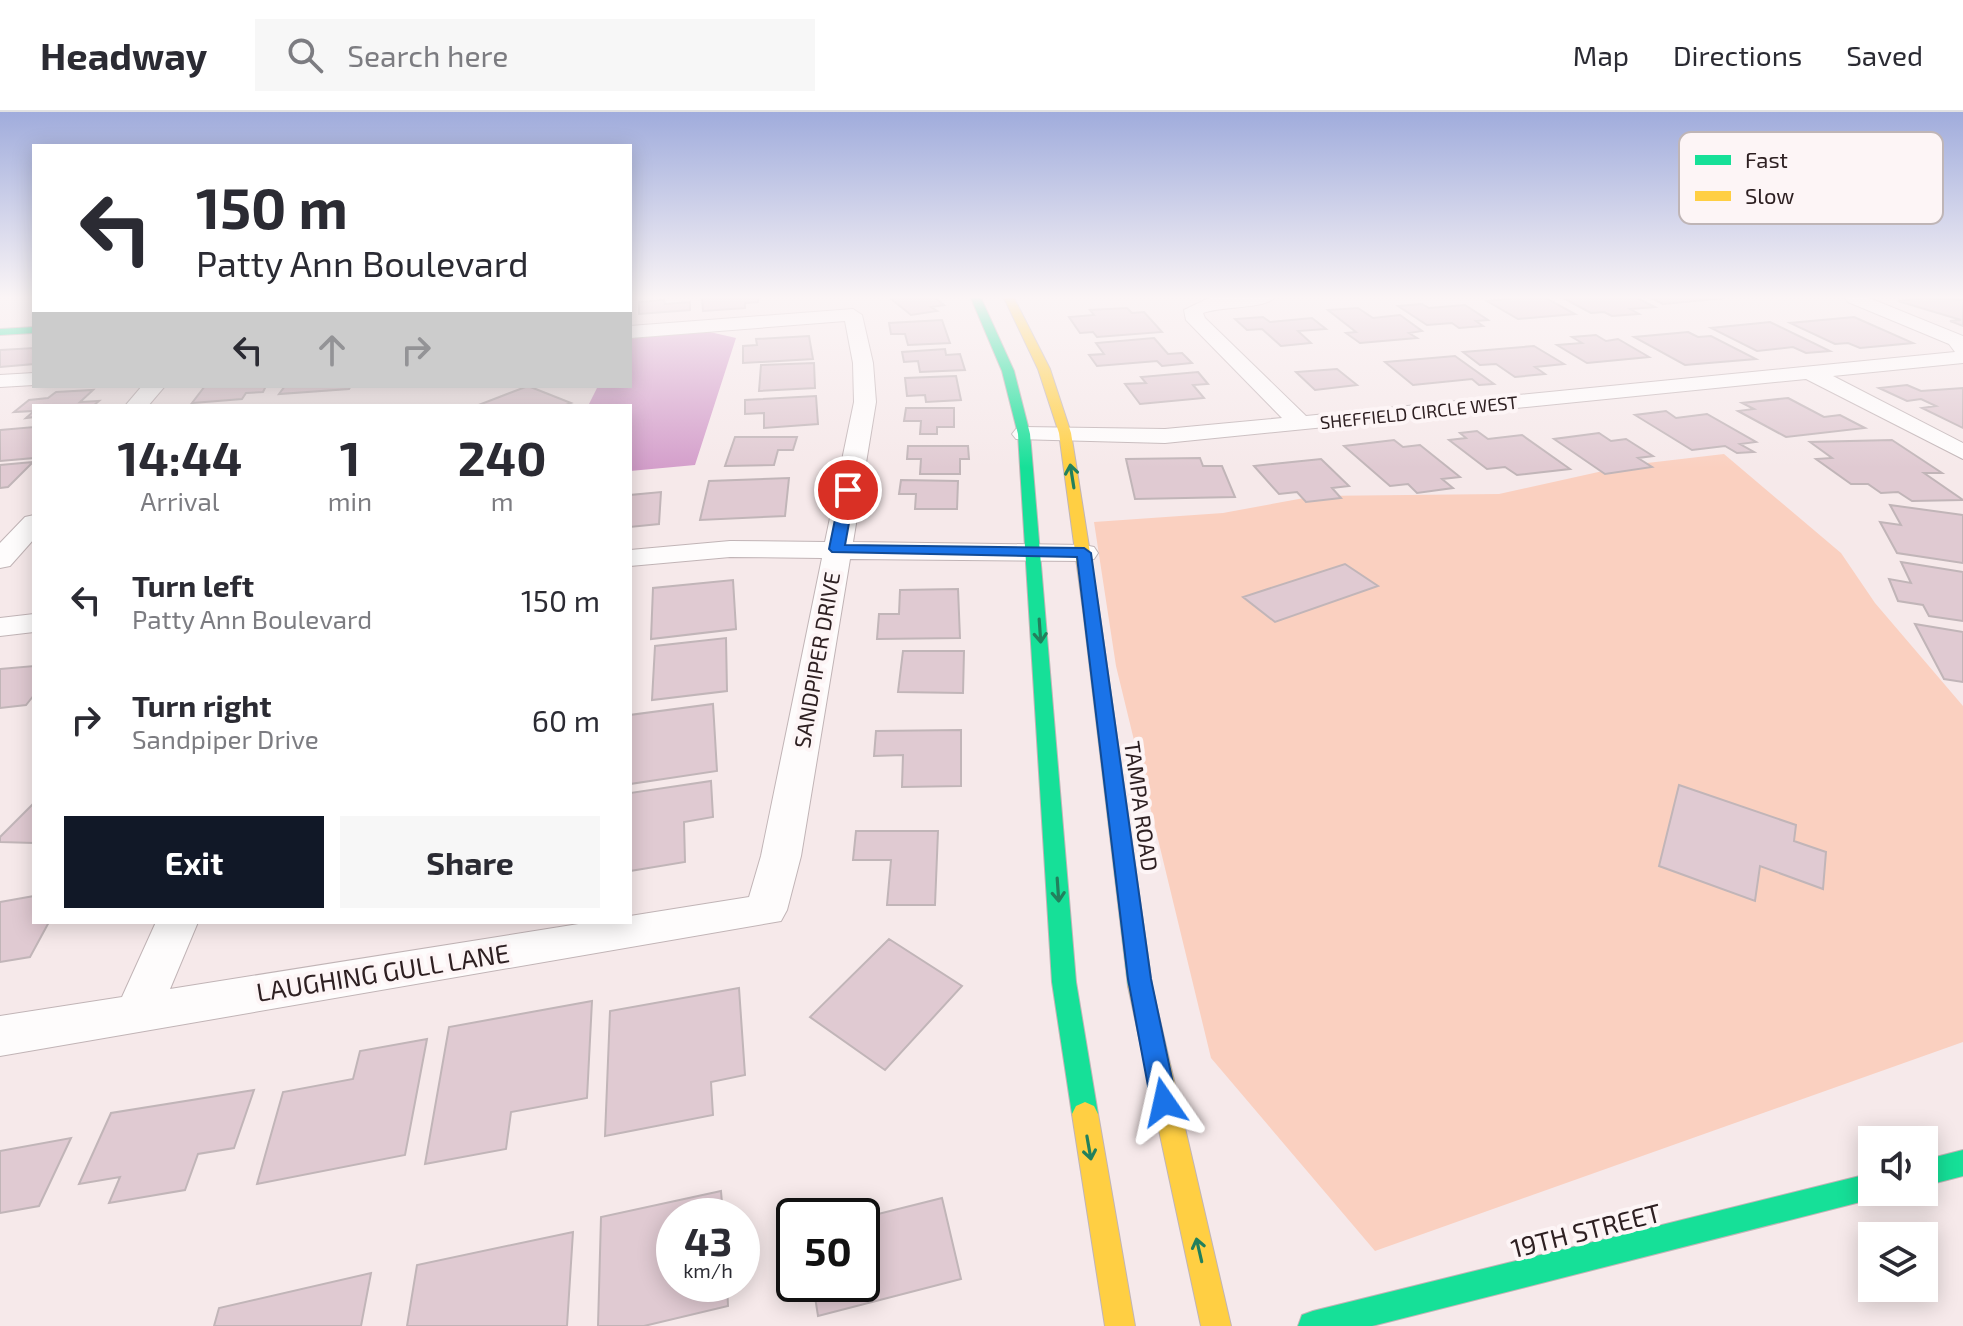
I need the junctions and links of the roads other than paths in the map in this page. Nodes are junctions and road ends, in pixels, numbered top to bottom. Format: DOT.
graph roads {
  1 [pos="861,355"];
  2 [pos="1001,355"];
  3 [pos="1037,355"];
  4 [pos="1231,355"];
  5 [pos="1963,357"];
  6 [pos="1812,374"];
  7 [pos="32,379"];
  8 [pos="0,381"];
  9 [pos="152,388"];
  10 [pos="138,404"];
  11 [pos="1301,424"];
  12 [pos="1065,433"];
  13 [pos="1024,434"];
  14 [pos="1963,452"];
  15 [pos="32,525"];
  16 [pos="837,549"];
  17 [pos="1035,553"];
  18 [pos="1084,553"];
  19 [pos="632,558"];
  20 [pos="0,560"];
  21 [pos="32,623"];
  22 [pos="0,627"];
  23 [pos="766,910"];
  24 [pos="176,924"];
  25 [pos="137,1014"];
  26 [pos="0,1036"];
  27 [pos="1963,1163"];
  28 [pos="1938,1169"];
  29 [pos="1858,1190"];
  30 [pos="1120,1326"];
  31 [pos="1216,1326"];
  32 [pos="1313,1326"];
  1 -- 16 [label="street, SANDPIPER DRIVE"];
  2 -- 13 [label="main road"];
  3 -- 12 [label="main road, TAMPA ROAD"];
  4 -- 11 [label="street"];
  5 -- 6 [label="street, SHEFFIELD CIRCLE WEST"];
  6 -- 11 [label="street, SHEFFIELD CIRCLE WEST"];
  6 -- 14 [label="street"];
  7 -- 8 [label="street"];
  9 -- 10 [label="street"];
  11 -- 12 [label="street, SHEFFIELD CIRCLE WEST"];
  12 -- 13 [label="street, SHEFFIELD CIRCLE WEST"];
  18 -- 12 [label="main road, TAMPA ROAD, one-way"];
  13 -- 17 [label="main road"];
  15 -- 20 [label="street"];
  16 -- 17 [label="street"];
  16 -- 19 [label="street"];
  16 -- 23 [label="street, SANDPIPER DRIVE"];
  17 -- 18 [label="street"];
  17 -- 30 [label="main road, one-way"];
  31 -- 18 [label="main road, TAMPA ROAD, one-way"];
  21 -- 22 [label="street"];
  23 -- 25 [label="street, LAUGHING GULL LANE"];
  24 -- 25 [label="street"];
  25 -- 26 [label="street, LAUGHING GULL LANE"];
  27 -- 28 [label="main road"];
  29 -- 32 [label="main road, 19TH STREET"];
}
